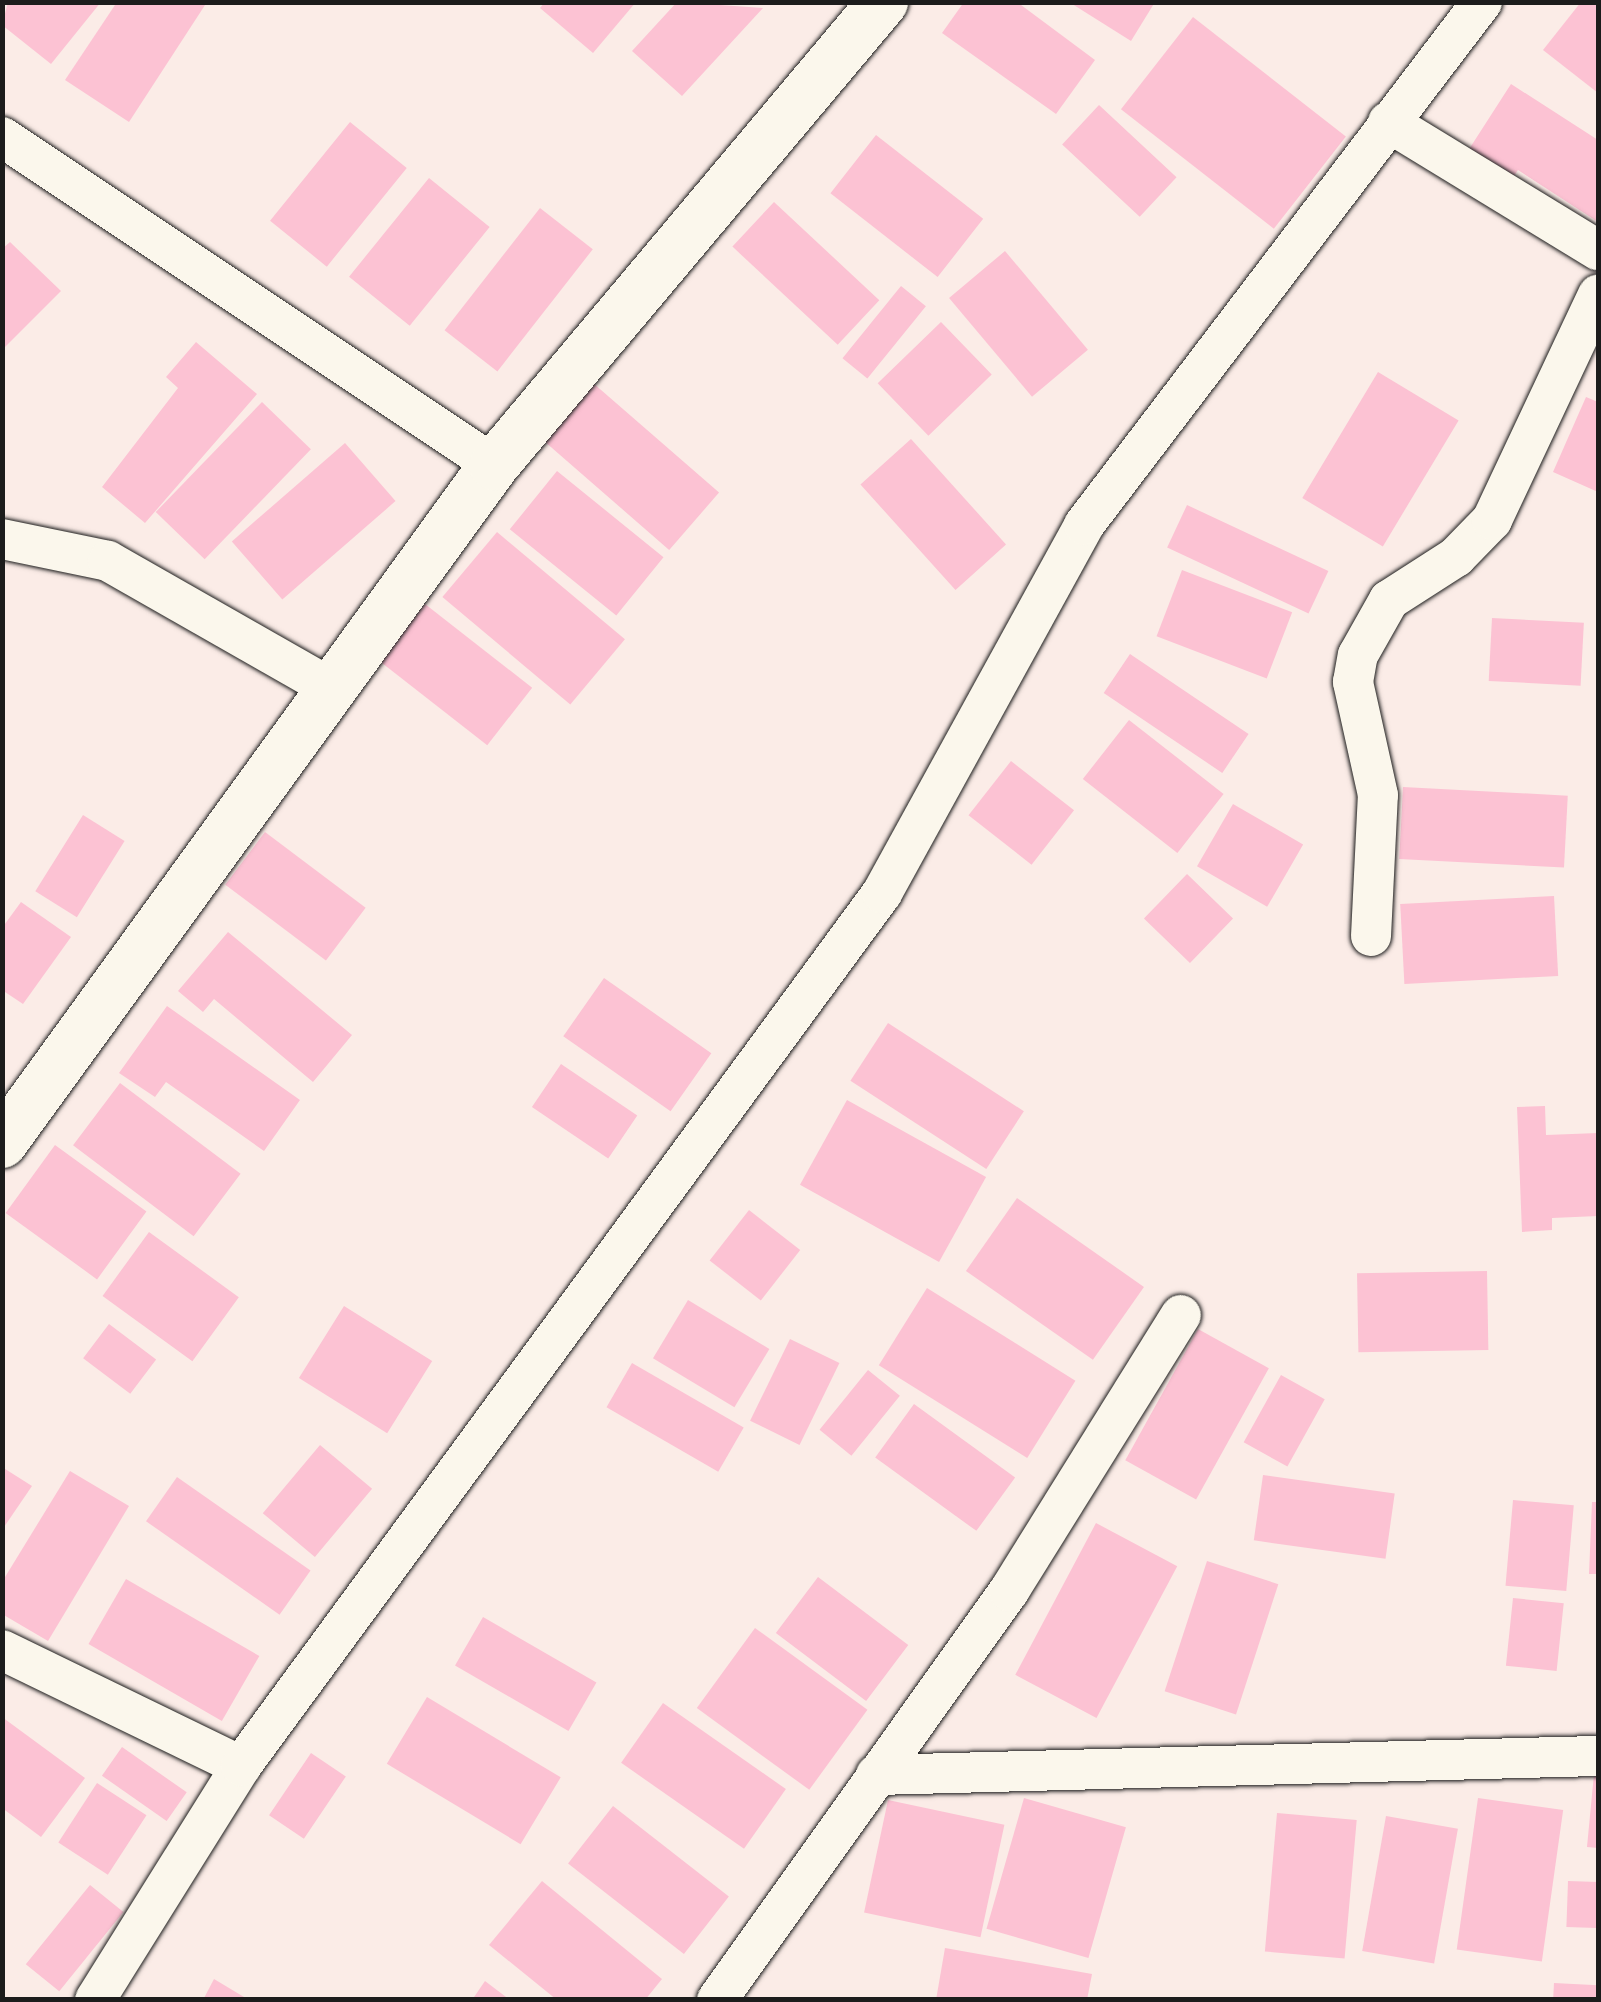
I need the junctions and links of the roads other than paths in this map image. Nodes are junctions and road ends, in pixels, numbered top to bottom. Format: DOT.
graph roads {
  1 [pos="1482,2"];
  2 [pos="863,9"];
  3 [pos="1388,122"];
  4 [pos="2,137"];
  5 [pos="1598,250"];
  6 [pos="1598,295"];
  7 [pos="494,465"];
  8 [pos="2,539"];
  9 [pos="332,690"];
  10 [pos="1371,936"];
  11 [pos="2,1143"];
  12 [pos="1180,1314"];
  13 [pos="2,1650"];
  14 [pos="1598,1756"];
  15 [pos="241,1766"];
  16 [pos="876,1776"];
  17 [pos="95,2000"];
  18 [pos="717,2000"];
  1 -- 3 [label="street"];
  2 -- 7 [label="street"];
  3 -- 5 [label="street"];
  3 -- 15 [label="street"];
  4 -- 7 [label="street"];
  6 -- 10 [label="street"];
  7 -- 9 [label="street"];
  8 -- 9 [label="street"];
  9 -- 11 [label="street"];
  12 -- 16 [label="street"];
  13 -- 15 [label="street"];
  14 -- 16 [label="street"];
  15 -- 17 [label="street"];
  16 -- 18 [label="street"];
}
